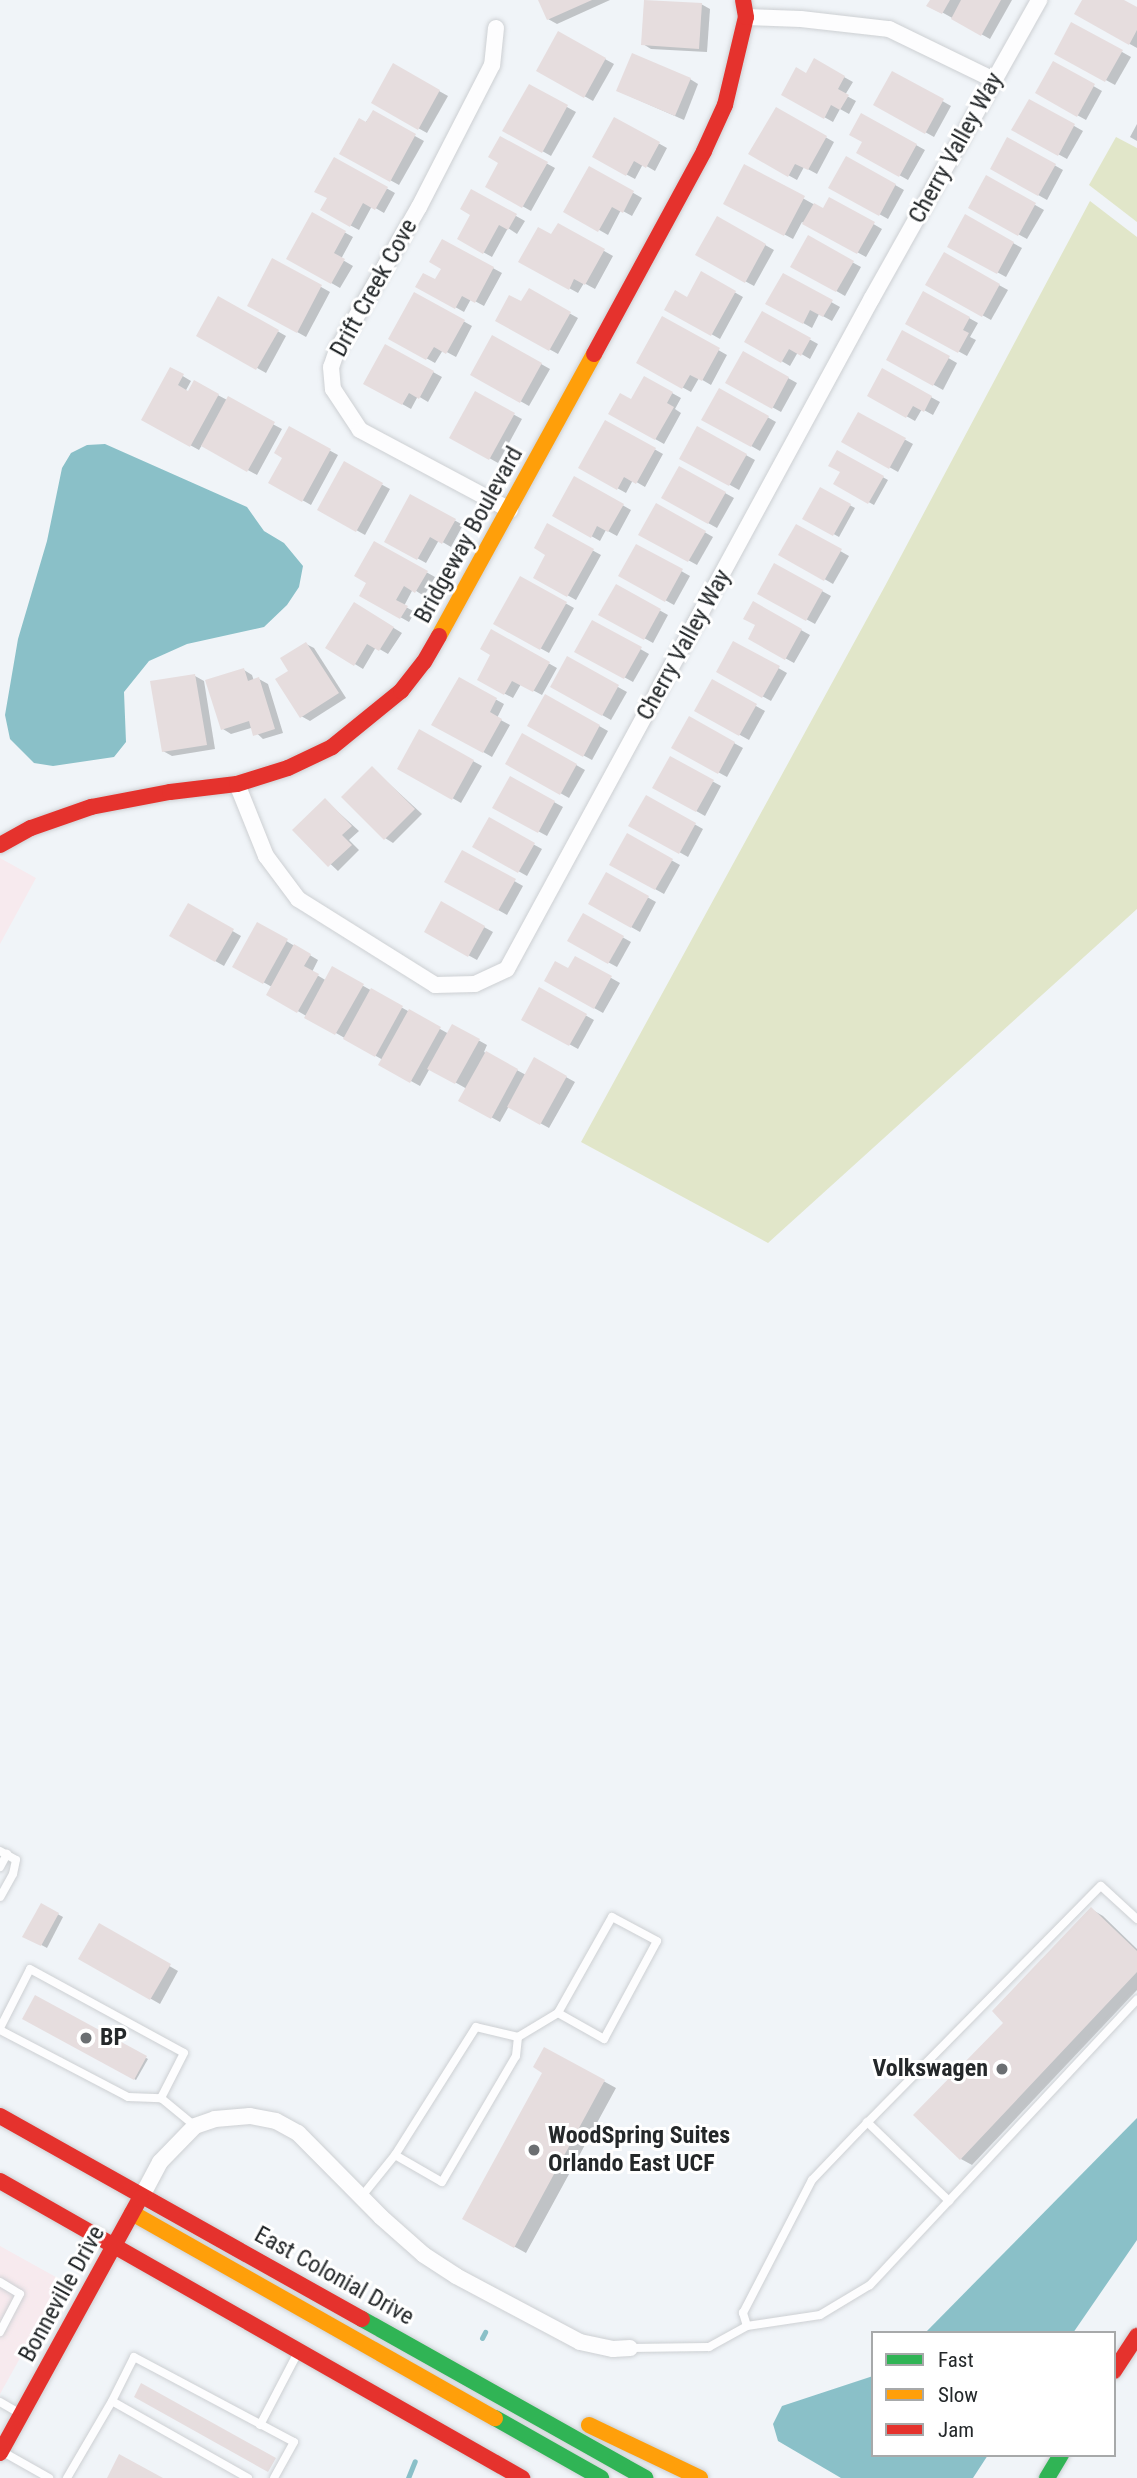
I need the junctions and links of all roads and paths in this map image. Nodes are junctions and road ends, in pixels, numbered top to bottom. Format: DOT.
graph roads {
  1 [pos="743,0"];
  2 [pos="1039,0"];
  3 [pos="746,17"];
  4 [pos="496,29"];
  5 [pos="994,80"];
  6 [pos="510,510"];
  7 [pos="237,784"];
  8 [pos="0,845"];
  9 [pos="3,1852"];
  10 [pos="0,1867"];
  11 [pos="0,1897"];
  12 [pos="1137,1919"];
  13 [pos="1137,2000"];
  14 [pos="558,2013"];
  15 [pos="0,2029"];
  16 [pos="518,2036"];
  17 [pos="161,2098"];
  18 [pos="0,2116"];
  19 [pos="867,2122"];
  20 [pos="195,2126"];
  21 [pos="395,2155"];
  22 [pos="0,2181"];
  23 [pos="143,2194"];
  24 [pos="362,2196"];
  25 [pos="949,2201"];
  26 [pos="132,2213"];
  27 [pos="115,2245"];
  28 [pos="0,2282"];
  29 [pos="349,2310"];
  30 [pos="747,2326"];
  31 [pos="0,2332"];
  32 [pos="1137,2336"];
  33 [pos="630,2348"];
  34 [pos="299,2350"];
  35 [pos="1116,2368"];
  36 [pos="112,2401"];
  37 [pos="0,2402"];
  38 [pos="22,2414"];
  39 [pos="260,2425"];
  40 [pos="1,2452"];
  41 [pos="1060,2457"];
  42 [pos="235,2475"];
  43 [pos="49,2478"];
  44 [pos="67,2478"];
  45 [pos="248,2478"];
  46 [pos="274,2478"];
  47 [pos="522,2478"];
  48 [pos="601,2478"];
  49 [pos="645,2478"];
  50 [pos="700,2478"];
  51 [pos="1047,2478"];
  1 -- 3 [label="main road, Bridgeway Boulevard"];
  2 -- 5 [label="street, Cherry Valley Way"];
  3 -- 5 [label="street"];
  3 -- 6 [label="main road, Bridgeway Boulevard"];
  4 -- 6 [label="street, Drift Creek Cove"];
  5 -- 7 [label="street, Cherry Valley Way"];
  6 -- 7 [label="main road, Bridgeway Boulevard"];
  7 -- 8 [label="main road, Bridgeway Boulevard"];
  9 -- 10 [label="lane"];
  9 -- 11 [label="lane"];
  12 -- 19 [label="lane"];
  13 -- 25 [label="lane"];
  14 -- 14 [label="lane"];
  14 -- 16 [label="lane"];
  15 -- 17 [label="lane"];
  15 -- 17 [label="lane"];
  16 -- 21 [label="lane"];
  16 -- 21 [label="lane"];
  17 -- 20 [label="lane"];
  18 -- 23 [label="main road, East Colonial Drive"];
  19 -- 25 [label="lane"];
  19 -- 30 [label="lane"];
  20 -- 23 [label="street"];
  20 -- 24 [label="street"];
  21 -- 24 [label="lane"];
  22 -- 27 [label="main road"];
  23 -- 26 [label="main road, Bonneville Drive"];
  23 -- 29 [label="main road, East Colonial Drive"];
  24 -- 33 [label="street"];
  25 -- 30 [label="lane"];
  26 -- 27 [label="main road, Bonneville Drive"];
  26 -- 48 [label="main road"];
  27 -- 34 [label="main road"];
  27 -- 38 [label="main road, Bonneville Drive"];
  28 -- 31 [label="lane"];
  29 -- 49 [label="main road, East Colonial Drive"];
  29 -- 50 [label="main road"];
  30 -- 33 [label="lane"];
  32 -- 35 [label="main road"];
  34 -- 39 [label="lane"];
  34 -- 47 [label="main road"];
  36 -- 39 [label="lane"];
  36 -- 42 [label="lane"];
  36 -- 44 [label="lane"];
  37 -- 38 [label="lane"];
  38 -- 40 [label="main road, Bonneville Drive"];
  39 -- 46 [label="lane"];
  40 -- 43 [label="lane"];
  41 -- 51 [label="main road"];
  42 -- 45 [label="lane"];
}
